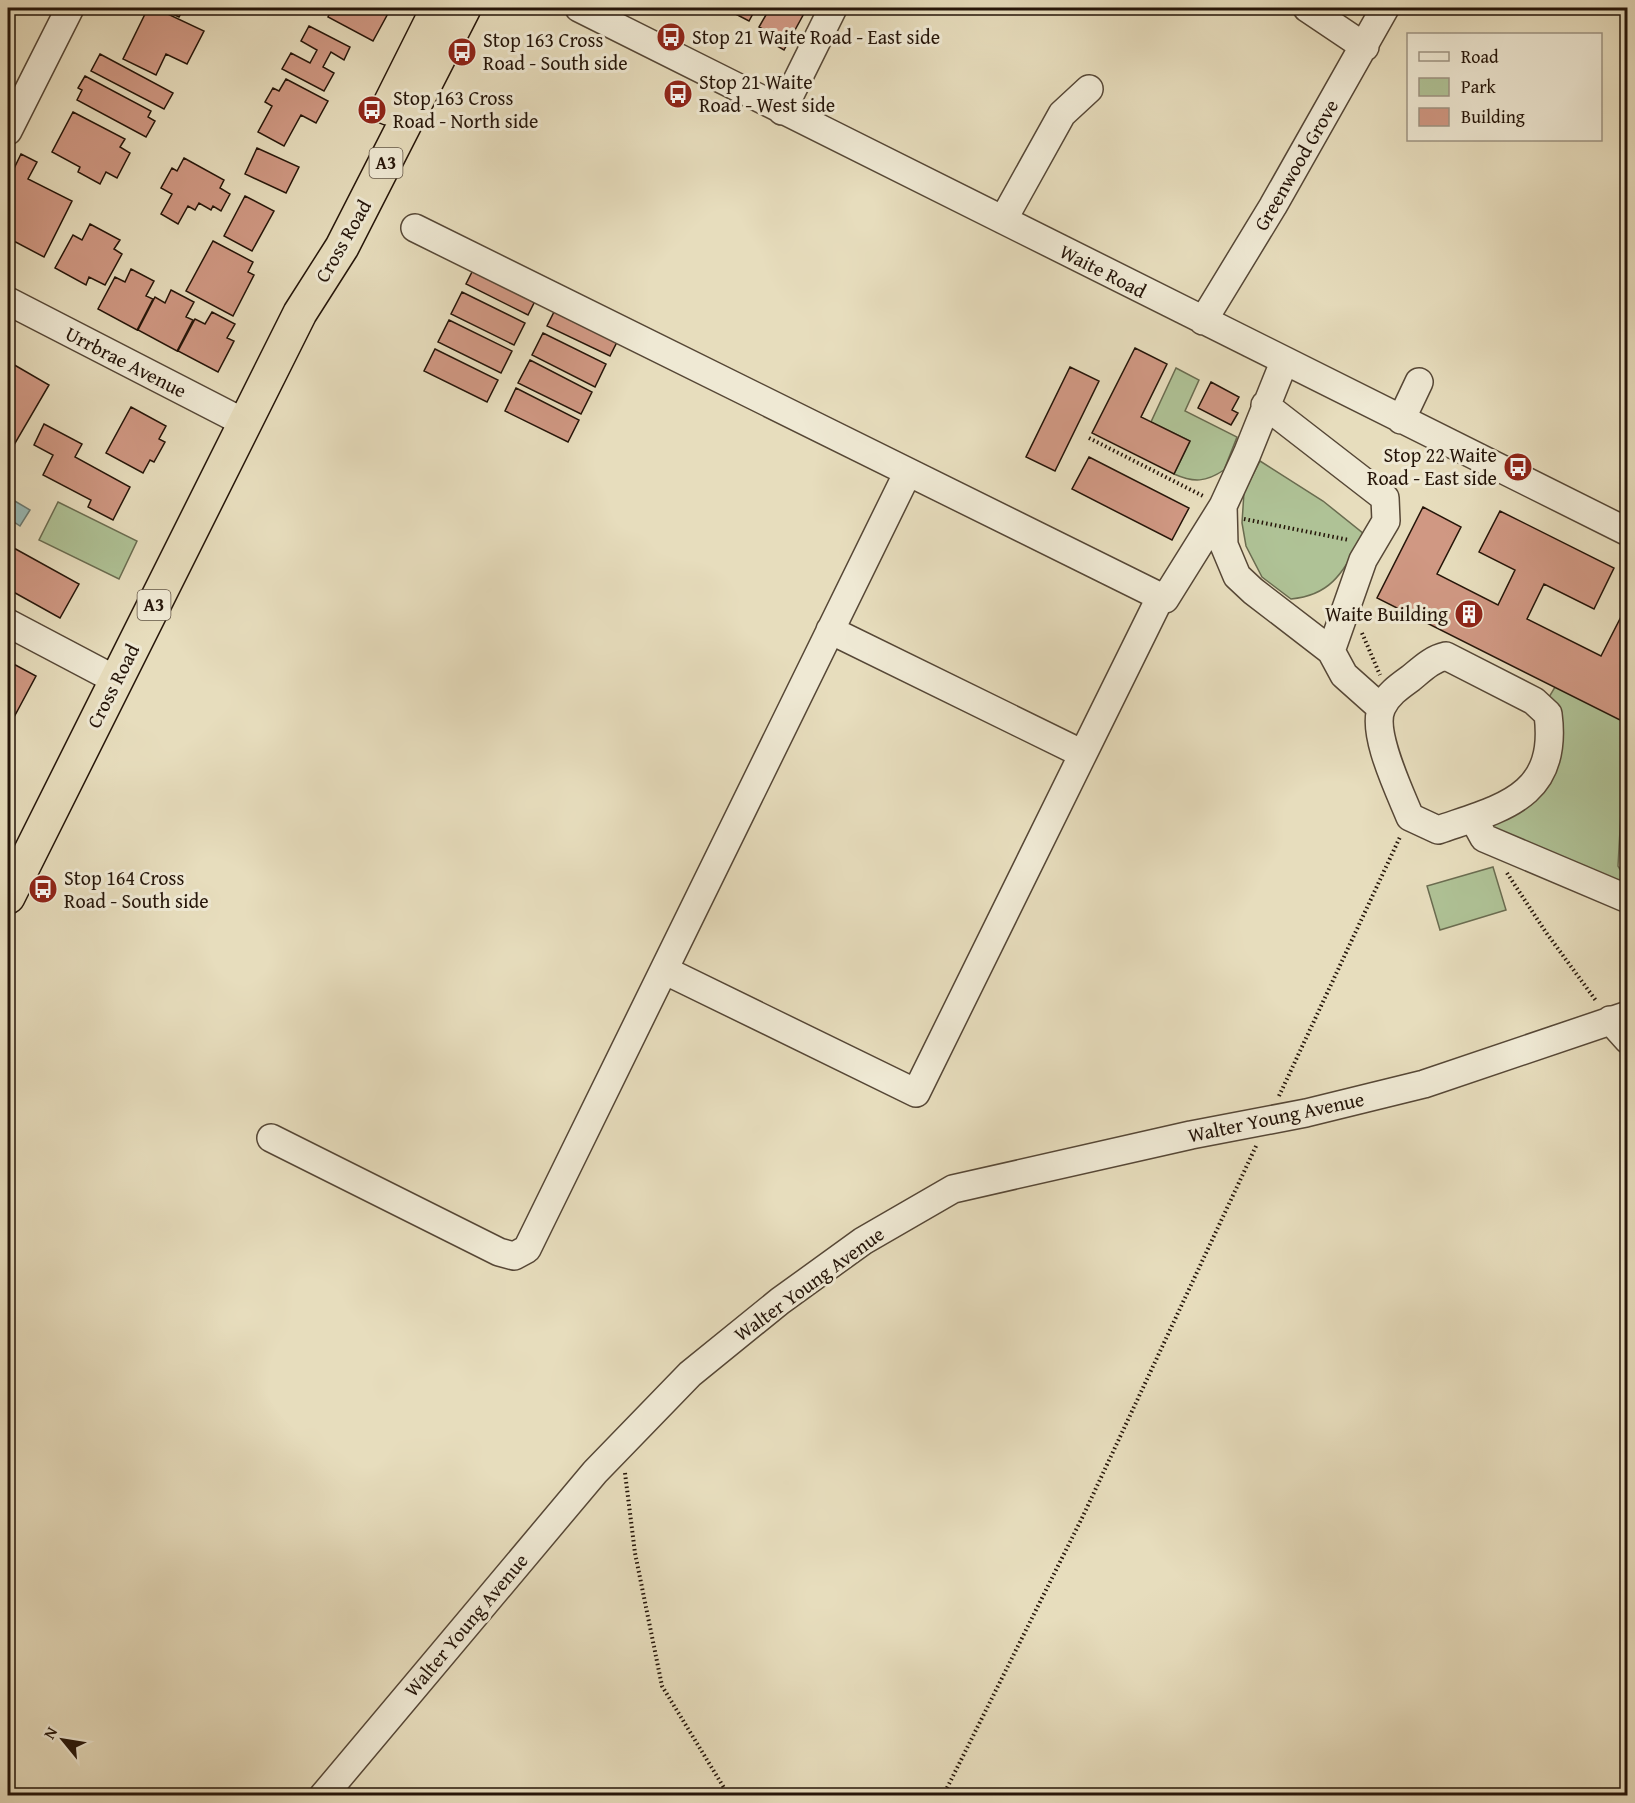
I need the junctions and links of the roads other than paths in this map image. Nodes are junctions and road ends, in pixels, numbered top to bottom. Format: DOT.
graph roads {
  1 [pos="70,8"];
  2 [pos="438,8"];
  3 [pos="464,8"];
  4 [pos="579,8"];
  5 [pos="833,8"];
  6 [pos="1307,8"];
  7 [pos="1385,8"];
  8 [pos="1365,47"];
  9 [pos="1089,89"];
  10 [pos="782,111"];
  11 [pos="8,131"];
  12 [pos="1003,220"];
  13 [pos="415,228"];
  14 [pos="8,301"];
  15 [pos="300,314"];
  16 [pos="1203,321"];
  17 [pos="1284,362"];
  18 [pos="1419,382"];
  19 [pos="1265,405"];
  20 [pos="1401,420"];
  21 [pos="245,423"];
  22 [pos="908,472"];
  23 [pos="1223,510"];
  24 [pos="1628,532"];
  25 [pos="1161,596"];
  26 [pos="8,622"];
  27 [pos="830,630"];
  28 [pos="1331,651"];
  29 [pos="116,680"];
  30 [pos="1381,708"];
  31 [pos="1083,754"];
  32 [pos="1478,828"];
  33 [pos="8,897"];
  34 [pos="1628,899"];
  35 [pos="664,970"];
  36 [pos="1619,1017"];
  37 [pos="1628,1040"];
  38 [pos="271,1138"];
  39 [pos="323,1796"];
  1 -- 11 [label="street"];
  2 -- 15 [label="highway, Cross Road / A3"];
  3 -- 15 [label="highway, Cross Road / A3"];
  4 -- 10 [label="street, Waite Road"];
  5 -- 10 [label="street"];
  6 -- 8 [label="street"];
  7 -- 8 [label="street, Greenwood Grove"];
  8 -- 16 [label="street, Greenwood Grove"];
  9 -- 12 [label="street"];
  10 -- 12 [label="street, Waite Road"];
  12 -- 16 [label="street, Waite Road"];
  13 -- 22 [label="street"];
  14 -- 21 [label="street, Urrbrae Avenue"];
  15 -- 21 [label="highway, Cross Road / A3"];
  16 -- 17 [label="street, Waite Road"];
  17 -- 19 [label="street"];
  17 -- 20 [label="street, Waite Road"];
  18 -- 20 [label="street"];
  19 -- 23 [label="street"];
  19 -- 28 [label="street"];
  20 -- 24 [label="street, Waite Road"];
  21 -- 29 [label="highway, Cross Road / A3"];
  22 -- 25 [label="street"];
  22 -- 27 [label="street"];
  23 -- 25 [label="street"];
  23 -- 28 [label="street"];
  25 -- 31 [label="street"];
  26 -- 29 [label="street"];
  27 -- 31 [label="street"];
  27 -- 35 [label="street"];
  28 -- 30 [label="street"];
  29 -- 33 [label="highway, Cross Road / A3"];
  30 -- 32 [label="street"];
  30 -- 32 [label="street"];
  31 -- 35 [label="street"];
  32 -- 34 [label="street"];
  35 -- 38 [label="street"];
  36 -- 37 [label="street"];
  36 -- 39 [label="street, Walter Young Avenue"];
}
